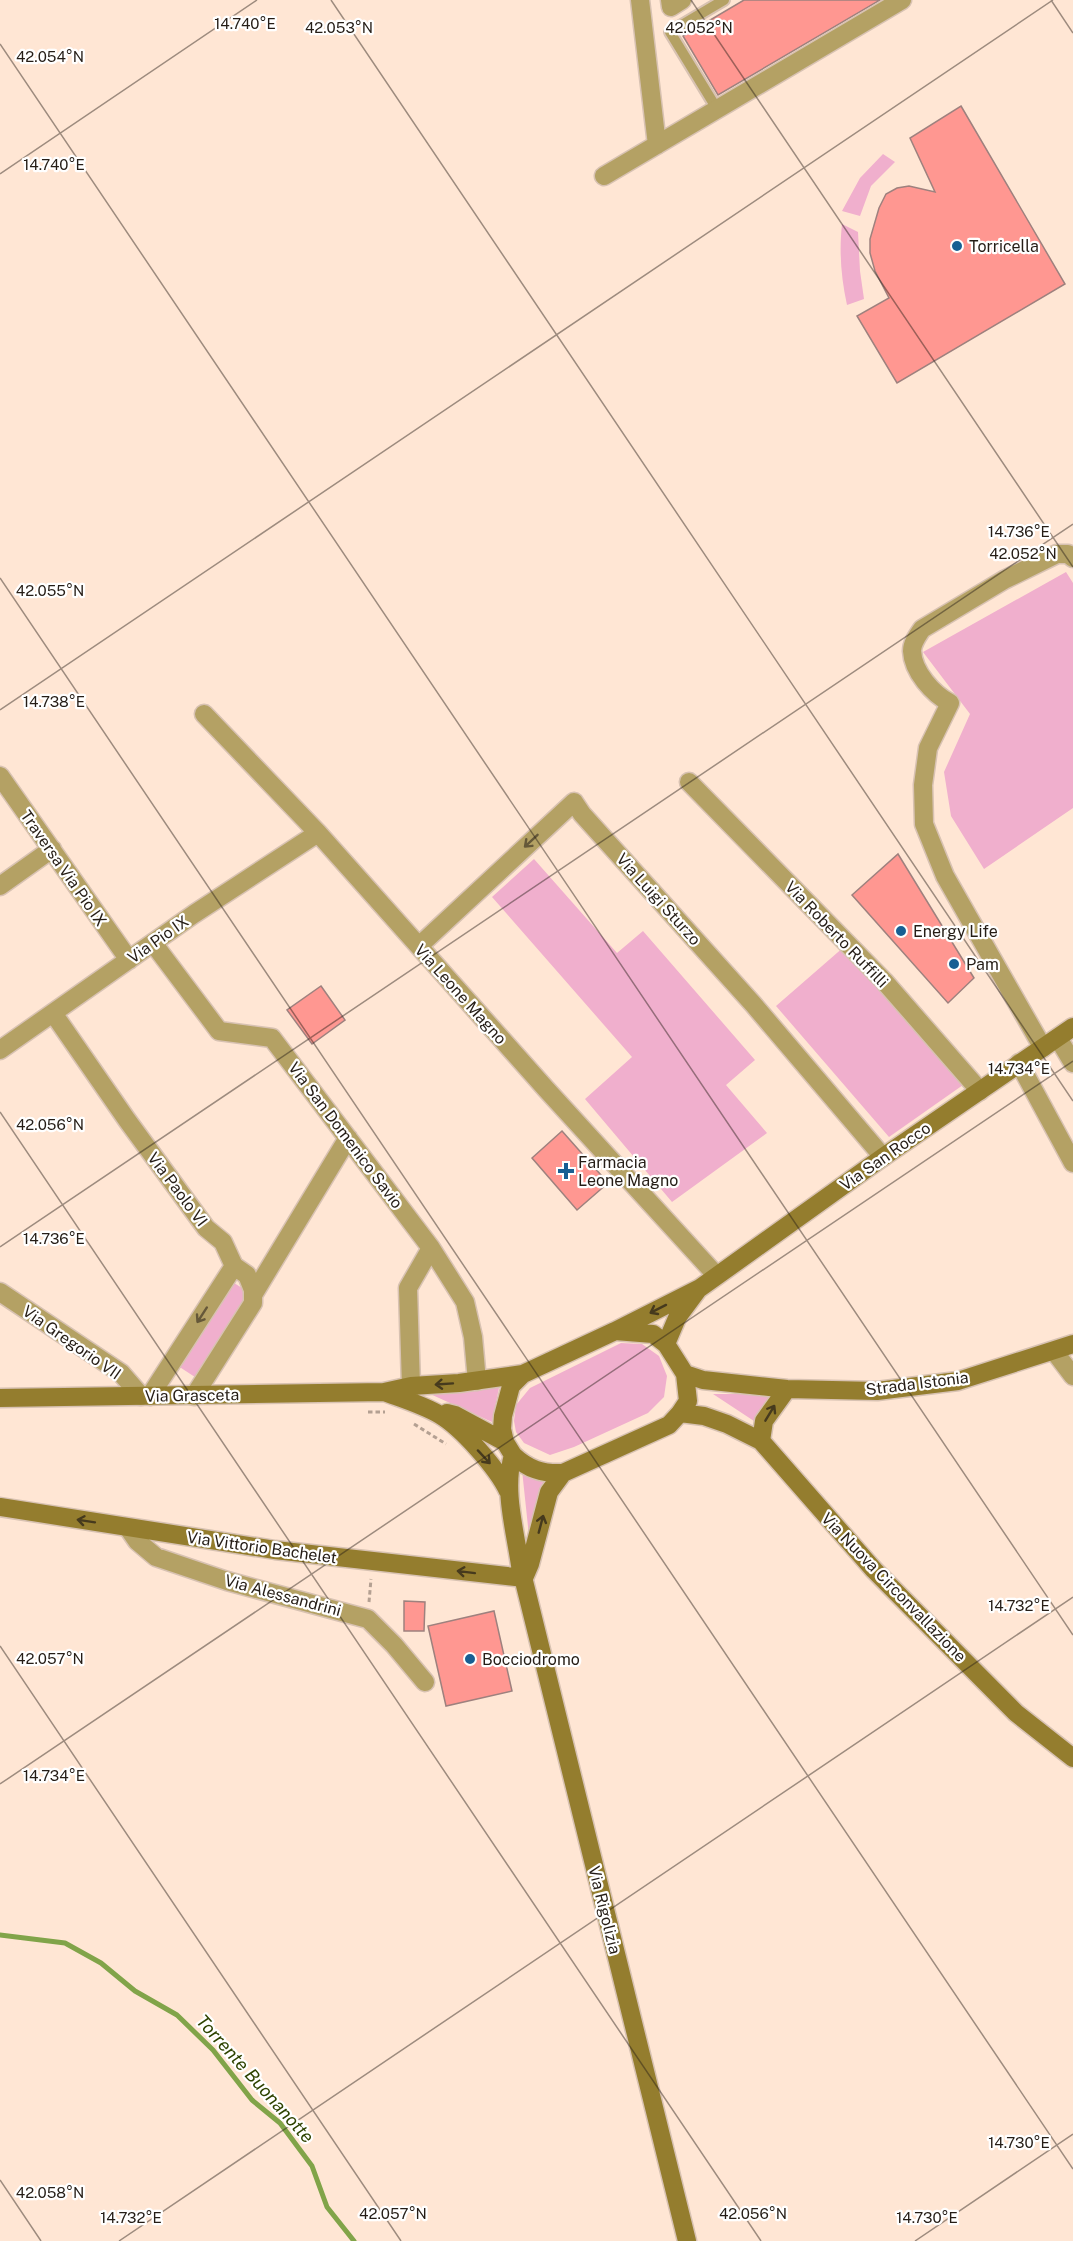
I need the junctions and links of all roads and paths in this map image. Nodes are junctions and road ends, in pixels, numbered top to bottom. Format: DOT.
graph roads {
  1 [pos="640,0"];
  2 [pos="670,0"];
  3 [pos="682,0"];
  4 [pos="724,0"];
  5 [pos="902,0"];
  6 [pos="717,110"];
  7 [pos="657,145"];
  8 [pos="604,176"];
  9 [pos="1073,558"];
  10 [pos="204,714"];
  11 [pos="0,776"];
  12 [pos="689,782"];
  13 [pos="318,833"];
  14 [pos="52,849"];
  15 [pos="0,886"];
  16 [pos="153,943"];
  17 [pos="419,946"];
  18 [pos="129,960"];
  19 [pos="53,1013"];
  20 [pos="1073,1027"];
  21 [pos="1050,1043"];
  22 [pos="0,1050"];
  23 [pos="1019,1063"];
  24 [pos="1073,1063"];
  25 [pos="980,1090"];
  26 [pos="348,1138"];
  27 [pos="883,1157"];
  28 [pos="1073,1163"];
  29 [pos="431,1248"];
  30 [pos="234,1266"];
  31 [pos="716,1275"];
  32 [pos="700,1288"];
  33 [pos="0,1292"];
  34 [pos="253,1295"];
  35 [pos="615,1331"];
  36 [pos="666,1344"];
  37 [pos="1073,1344"];
  38 [pos="1054,1351"];
  39 [pos="523,1374"];
  40 [pos="685,1374"];
  41 [pos="1073,1376"];
  42 [pos="477,1381"];
  43 [pos="411,1386"];
  44 [pos="787,1389"];
  45 [pos="384,1392"];
  46 [pos="145,1396"];
  47 [pos="194,1396"];
  48 [pos="0,1398"];
  49 [pos="430,1410"];
  50 [pos="364,1412"];
  51 [pos="386,1413"];
  52 [pos="680,1413"];
  53 [pos="405,1420"];
  54 [pos="761,1441"];
  55 [pos="476,1448"];
  56 [pos="509,1448"];
  57 [pos="563,1473"];
  58 [pos="510,1494"];
  59 [pos="0,1507"];
  60 [pos="128,1528"];
  61 [pos="371,1561"];
  62 [pos="524,1578"];
  63 [pos="368,1619"];
  64 [pos="425,1682"];
  65 [pos="1073,1758"];
  66 [pos="687,2241"];
  1 -- 7 [label="street"];
  2 -- 3 [label="street"];
  4 -- 6 [label="lane"];
  5 -- 6 [label="street"];
  6 -- 7 [label="street"];
  7 -- 8 [label="street"];
  9 -- 21 [label="street"];
  10 -- 13 [label="street, Via Leone Magno"];
  11 -- 14 [label="street, Traversa Via Pio IX"];
  12 -- 25 [label="street, Via Roberto Ruffilli"];
  13 -- 16 [label="street, Via Pio IX"];
  13 -- 17 [label="street, Via Leone Magno"];
  14 -- 15 [label="street"];
  14 -- 18 [label="street, Traversa Via Pio IX"];
  16 -- 18 [label="street, Via Pio IX"];
  16 -- 26 [label="street, Via San Domenico Savio"];
  27 -- 17 [label="street, Via Luigi Sturzo, one-way"];
  17 -- 31 [label="street, Via Leone Magno"];
  18 -- 19 [label="street, Via Pio IX"];
  19 -- 22 [label="street, Via Pio IX"];
  19 -- 30 [label="street, Via Paolo VI"];
  20 -- 21 [label="street, Via San Rocco"];
  21 -- 23 [label="street, Via San Rocco"];
  21 -- 24 [label="street"];
  23 -- 25 [label="street, Via San Rocco"];
  23 -- 28 [label="street"];
  25 -- 27 [label="street, Via San Rocco"];
  26 -- 29 [label="street, Via San Domenico Savio"];
  26 -- 34 [label="street"];
  27 -- 31 [label="street, Via San Rocco"];
  29 -- 42 [label="street, Via San Domenico Savio"];
  29 -- 43 [label="street"];
  30 -- 34 [label="street, Via Paolo VI"];
  30 -- 46 [label="street, one-way"];
  31 -- 32 [label="street, Via San Rocco"];
  32 -- 35 [label="street, one-way"];
  32 -- 36 [label="street"];
  33 -- 46 [label="street, Via Gregorio VII"];
  34 -- 47 [label="street"];
  35 -- 36 [label="street"];
  35 -- 39 [label="street"];
  36 -- 40 [label="street"];
  37 -- 38 [label="street, Strada Istonia"];
  38 -- 41 [label="street"];
  38 -- 44 [label="street, Strada Istonia"];
  39 -- 42 [label="street"];
  39 -- 56 [label="street"];
  40 -- 44 [label="street, Strada Istonia"];
  40 -- 52 [label="street"];
  42 -- 43 [label="street, one-way"];
  43 -- 45 [label="street"];
  54 -- 44 [label="street, one-way"];
  45 -- 47 [label="street, Via Grasceta"];
  45 -- 49 [label="street"];
  46 -- 47 [label="street, Via Grasceta"];
  46 -- 48 [label="street, Via Grasceta"];
  49 -- 55 [label="street"];
  49 -- 56 [label="street"];
  50 -- 51 [label="path"];
  52 -- 54 [label="street, Via Nuova Circonvallazione"];
  52 -- 57 [label="street"];
  53 -- 55 [label="path"];
  54 -- 65 [label="street, Via Nuova Circonvallazione"];
  55 -- 58 [label="street, one-way"];
  56 -- 57 [label="street"];
  56 -- 58 [label="street"];
  62 -- 57 [label="street, one-way"];
  58 -- 62 [label="street, Via Rigolizia"];
  60 -- 59 [label="street, Via Vittorio Bachelet, one-way"];
  60 -- 61 [label="street, Via Vittorio Bachelet"];
  60 -- 63 [label="street, Via Alessandrini"];
  62 -- 61 [label="street, Via Vittorio Bachelet, one-way"];
  61 -- 63 [label="path"];
  62 -- 66 [label="street, Via Rigolizia"];
  63 -- 64 [label="street, Via Alessandrini"];
}
